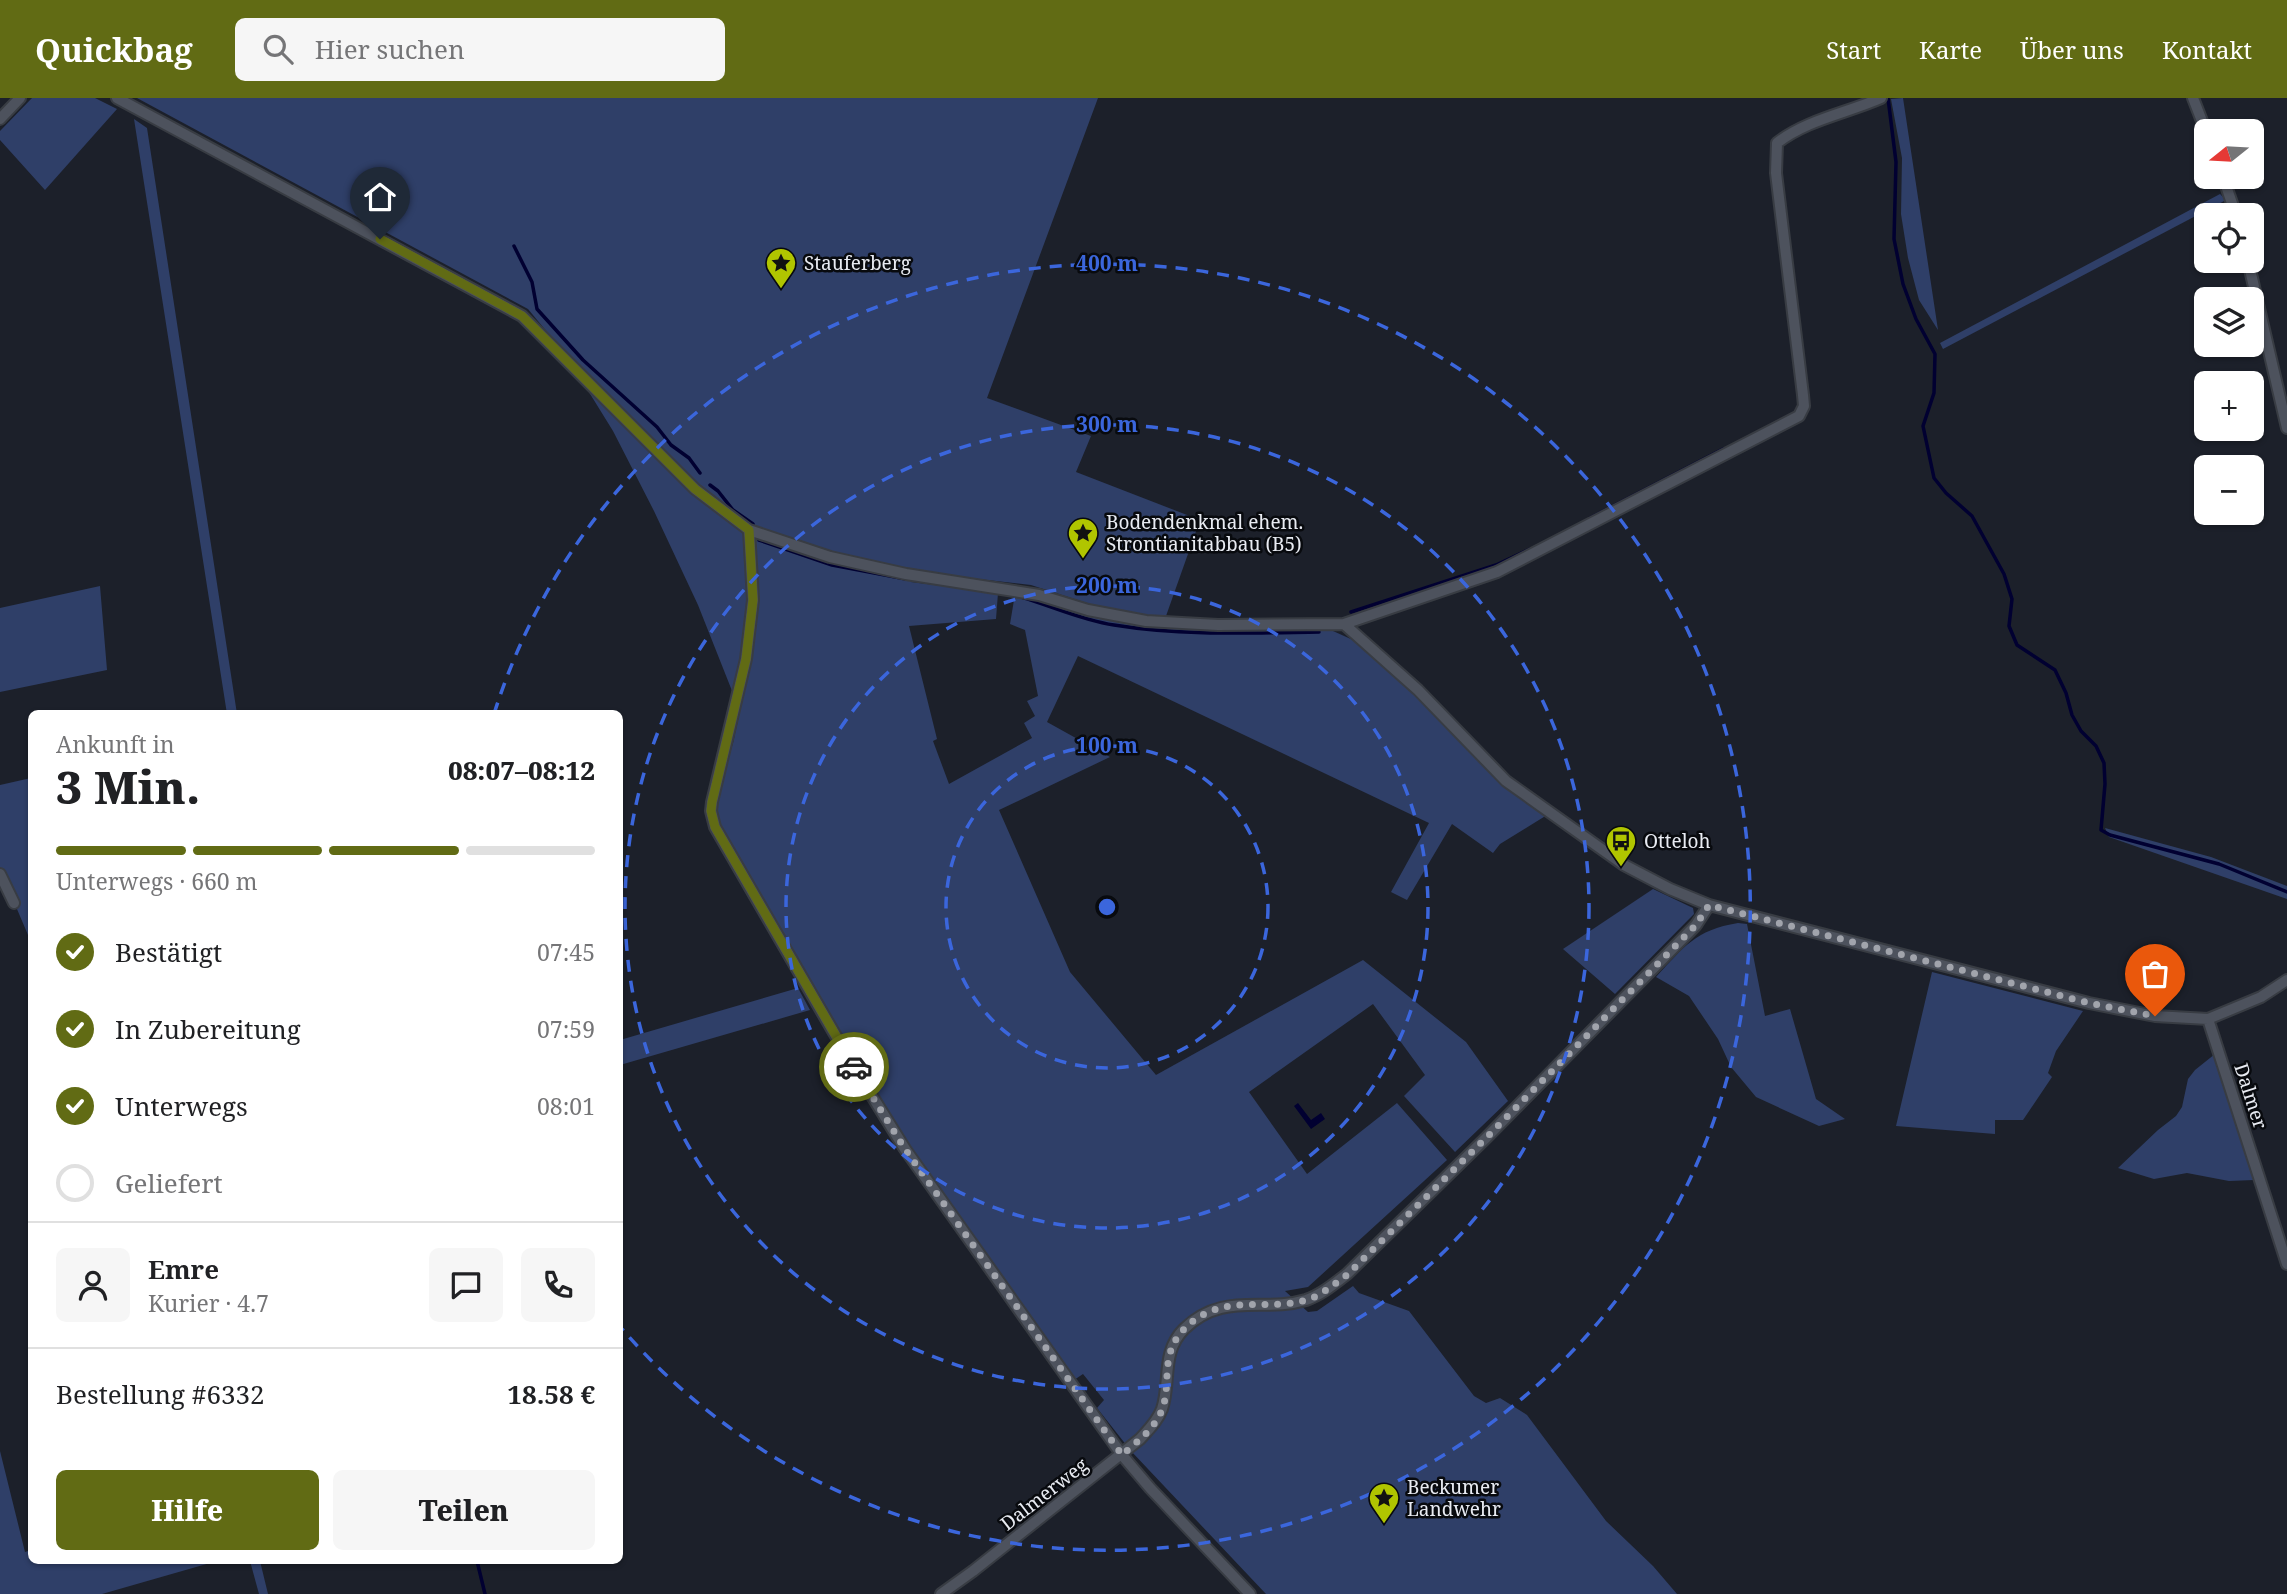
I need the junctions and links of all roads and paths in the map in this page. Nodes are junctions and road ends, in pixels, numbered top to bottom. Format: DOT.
graph roads {
  1 [pos="20,98"];
  2 [pos="117,98"];
  3 [pos="1881,98"];
  4 [pos="2193,98"];
  5 [pos="0,119"];
  6 [pos="2201,119"];
  7 [pos="2251,273"];
  8 [pos="2287,428"];
  9 [pos="749,530"];
  10 [pos="1344,624"];
  11 [pos="0,874"];
  12 [pos="14,903"];
  13 [pos="1709,905"];
  14 [pos="2287,980"];
  15 [pos="2208,1019"];
  16 [pos="2287,1264"];
  17 [pos="1122,1455"];
  18 [pos="941,1594"];
  19 [pos="1250,1594"];
  1 -- 5 [label="street"];
  2 -- 9 [label="street"];
  3 -- 10 [label="street"];
  4 -- 6 [label="street"];
  7 -- 8 [label="street"];
  9 -- 10 [label="street"];
  9 -- 17 [label="street"];
  10 -- 13 [label="street"];
  11 -- 12 [label="street"];
  13 -- 15 [label="street"];
  13 -- 17 [label="street, Dalmerweg"];
  14 -- 15 [label="street"];
  15 -- 16 [label="street, Dalmer"];
  17 -- 18 [label="street, Dalmerweg"];
  17 -- 19 [label="street"];
}
